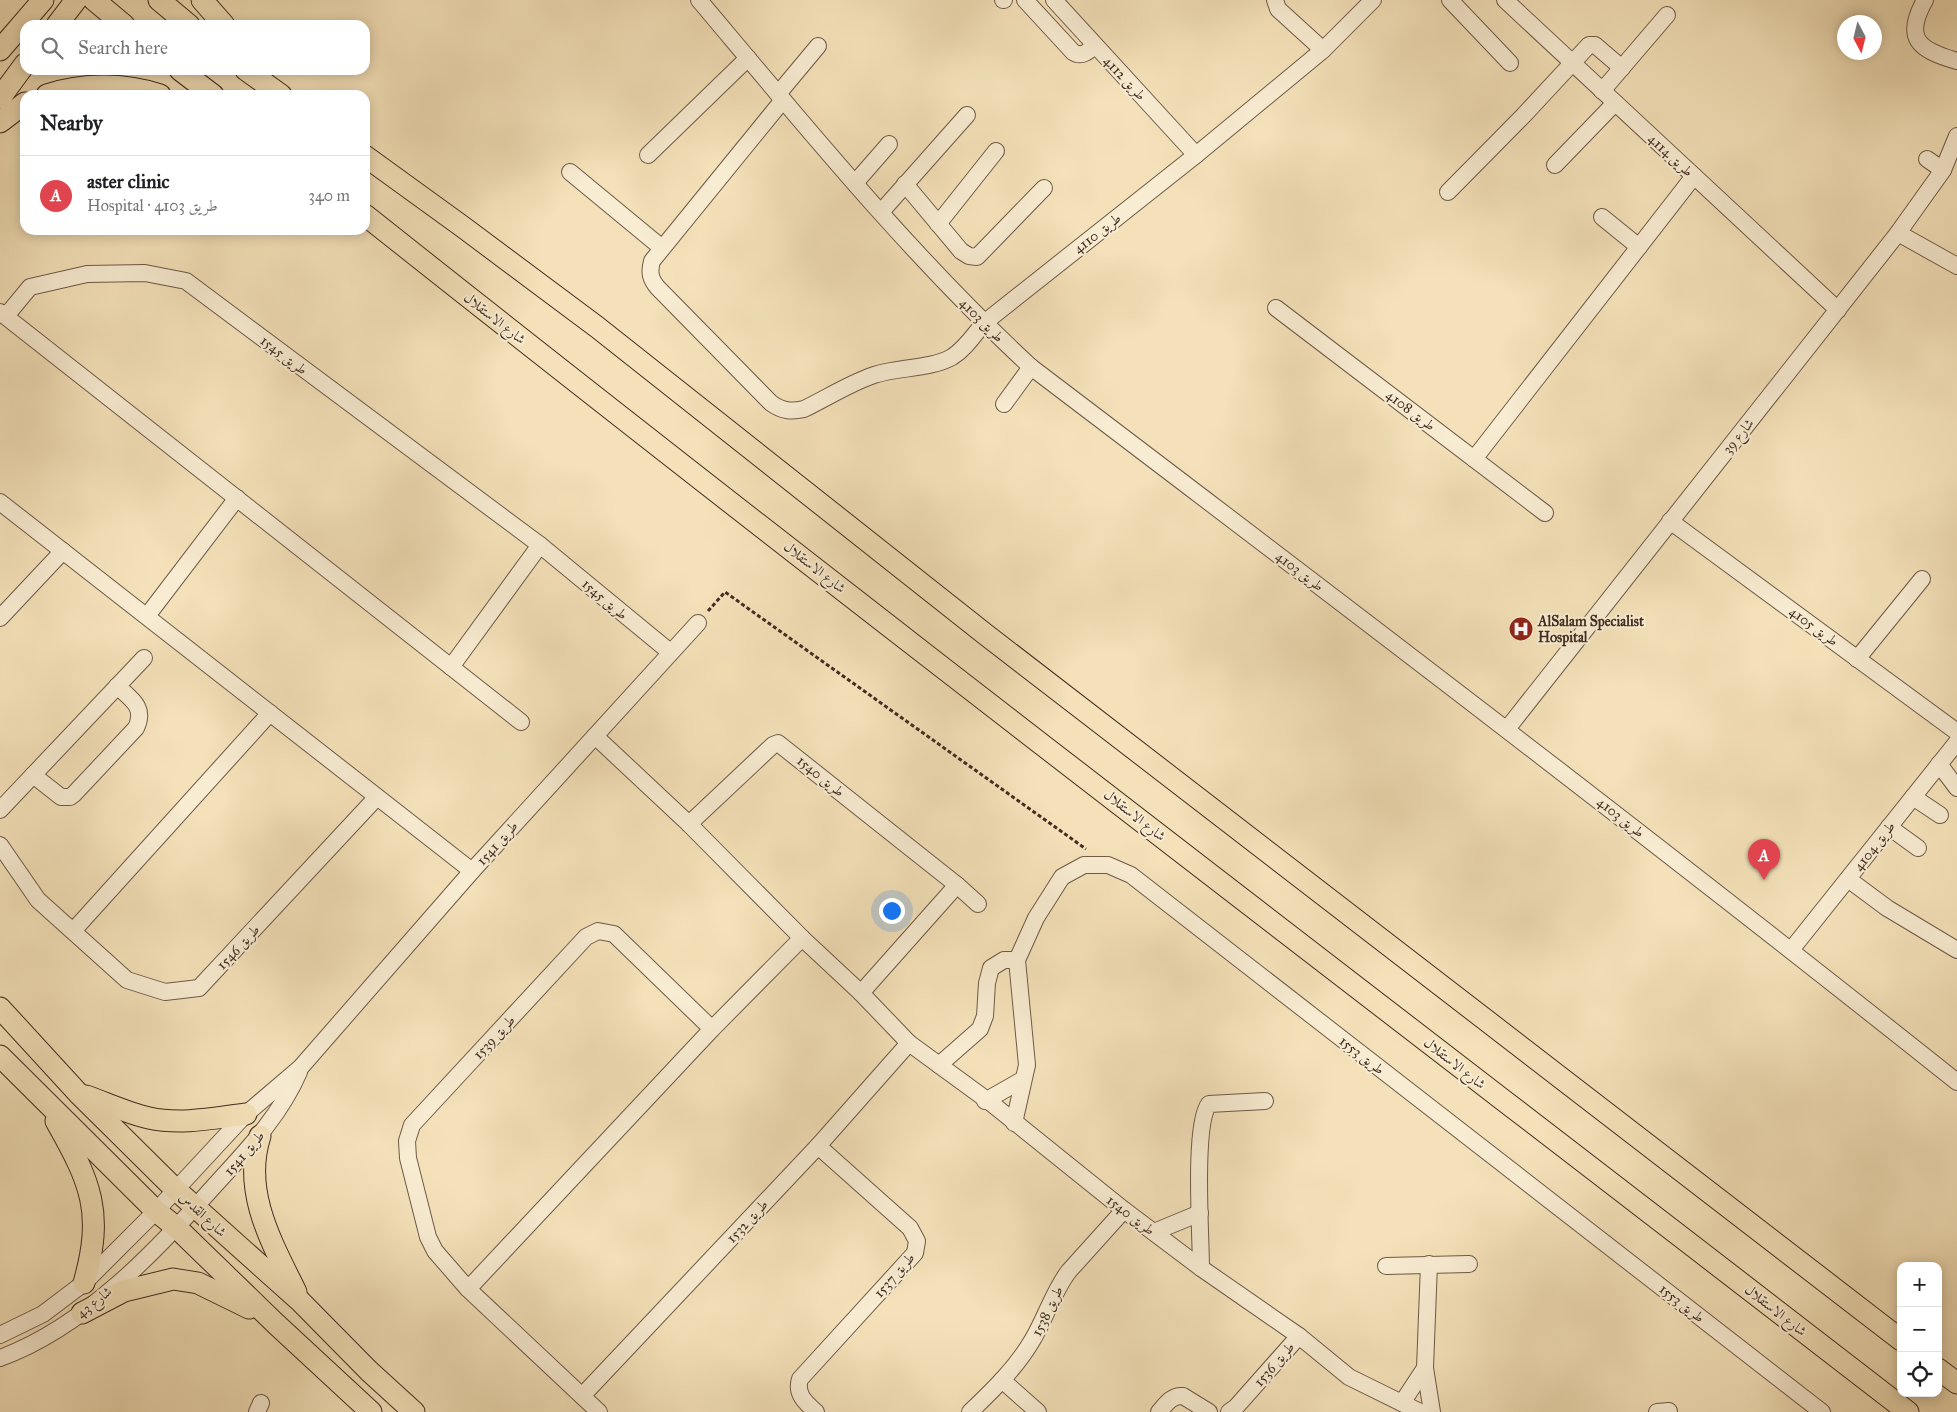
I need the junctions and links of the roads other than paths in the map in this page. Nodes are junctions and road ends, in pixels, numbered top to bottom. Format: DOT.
graph roads {
  1 [pos="43,0"];
  2 [pos="76,0"];
  3 [pos="94,0"];
  4 [pos="159,0"];
  5 [pos="202,0"];
  6 [pos="699,0"];
  7 [pos="1025,0"];
  8 [pos="1054,0"];
  9 [pos="1275,0"];
  10 [pos="1373,0"];
  11 [pos="1450,0"];
  12 [pos="1925,0"];
  13 [pos="1515,3"];
  14 [pos="1667,15"];
  15 [pos="26,20"];
  16 [pos="61,20"];
  17 [pos="118,20"];
  18 [pos="183,20"];
  19 [pos="220,20"];
  20 [pos="20,27"];
  21 [pos="818,46"];
  22 [pos="1095,46"];
  23 [pos="0,50"];
  24 [pos="1323,50"];
  25 [pos="748,58"];
  26 [pos="1957,61"];
  27 [pos="1572,63"];
  28 [pos="1510,64"];
  29 [pos="1622,68"];
  30 [pos="20,71"];
  31 [pos="187,75"];
  32 [pos="253,75"];
  33 [pos="62,90"];
  34 [pos="134,90"];
  35 [pos="206,90"];
  36 [pos="274,90"];
  37 [pos="1602,91"];
  38 [pos="780,97"];
  39 [pos="0,98"];
  40 [pos="1615,103"];
  41 [pos="20,107"];
  42 [pos="967,115"];
  43 [pos="0,122"];
  44 [pos="1957,136"];
  45 [pos="889,144"];
  46 [pos="996,151"];
  47 [pos="648,155"];
  48 [pos="1196,155"];
  49 [pos="1927,159"];
  50 [pos="370,160"];
  51 [pos="1555,165"];
  52 [pos="1943,170"];
  53 [pos="570,172"];
  54 [pos="1694,176"];
  55 [pos="855,183"];
  56 [pos="905,184"];
  57 [pos="1044,188"];
  58 [pos="1448,192"];
  59 [pos="881,212"];
  60 [pos="1602,217"];
  61 [pos="370,219"];
  62 [pos="938,224"];
  63 [pos="1898,233"];
  64 [pos="1640,247"];
  65 [pos="662,248"];
  66 [pos="1957,266"];
  67 [pos="1276,308"];
  68 [pos="1838,310"];
  69 [pos="3,314"];
  70 [pos="984,323"];
  71 [pos="1031,367"];
  72 [pos="1004,404"];
  73 [pos="1474,459"];
  74 [pos="237,498"];
  75 [pos="0,502"];
  76 [pos="1545,513"];
  77 [pos="1670,520"];
  78 [pos="540,545"];
  79 [pos="63,552"];
  80 [pos="1922,579"];
  81 [pos="147,616"];
  82 [pos="0,618"];
  83 [pos="698,623"];
  84 [pos="670,652"];
  85 [pos="144,658"];
  86 [pos="1857,658"];
  87 [pos="451,667"];
  88 [pos="117,686"];
  89 [pos="270,713"];
  90 [pos="521,722"];
  91 [pos="1507,728"];
  92 [pos="1957,732"];
  93 [pos="595,736"];
  94 [pos="1957,742"];
  95 [pos="1939,764"];
  96 [pos="33,775"];
  97 [pos="1957,788"];
  98 [pos="376,797"];
  99 [pos="1913,797"];
  100 [pos="0,810"];
  101 [pos="1940,815"];
  102 [pos="690,824"];
  103 [pos="1889,827"];
  104 [pos="0,844"];
  105 [pos="1918,848"];
  106 [pos="472,871"];
  107 [pos="1848,879"];
  108 [pos="957,885"];
  109 [pos="978,904"];
  110 [pos="72,931"];
  111 [pos="802,938"];
  112 [pos="1792,950"];
  113 [pos="1957,950"];
  114 [pos="1017,960"];
  115 [pos="861,993"];
  116 [pos="0,1008"];
  117 [pos="712,1029"];
  118 [pos="909,1043"];
  119 [pos="0,1056"];
  120 [pos="938,1065"];
  121 [pos="301,1067"];
  122 [pos="1022,1080"];
  123 [pos="1957,1082"];
  124 [pos="78,1093"];
  125 [pos="985,1101"];
  126 [pos="1265,1101"];
  127 [pos="45,1102"];
  128 [pos="246,1114"];
  129 [pos="1014,1123"];
  130 [pos="260,1136"];
  131 [pos="818,1146"];
  132 [pos="175,1189"];
  133 [pos="195,1208"];
  134 [pos="1124,1210"];
  135 [pos="156,1211"];
  136 [pos="1200,1212"];
  137 [pos="176,1228"];
  138 [pos="1154,1232"];
  139 [pos="1429,1264"];
  140 [pos="1469,1264"];
  141 [pos="1386,1266"];
  142 [pos="1201,1268"];
  143 [pos="84,1283"];
  144 [pos="468,1289"];
  145 [pos="300,1301"];
  146 [pos="82,1313"];
  147 [pos="276,1324"];
  148 [pos="0,1335"];
  149 [pos="1299,1336"];
  150 [pos="1897,1337"];
  151 [pos="0,1358"];
  152 [pos="1425,1368"];
  153 [pos="1942,1372"];
  154 [pos="1002,1380"];
  155 [pos="1957,1383"];
  156 [pos="582,1396"];
  157 [pos="1402,1403"];
  158 [pos="371,1412"];
  159 [pos="414,1412"];
  160 [pos="599,1412"];
  161 [pos="816,1412"];
  162 [pos="970,1412"];
  163 [pos="1038,1412"];
  164 [pos="1159,1412"];
  165 [pos="1209,1412"];
  166 [pos="1229,1412"];
  167 [pos="1420,1412"];
  168 [pos="1432,1412"];
  169 [pos="1822,1412"];
  170 [pos="1908,1412"];
  1 -- 15 [label="main road"];
  2 -- 16 [label="main road"];
  3 -- 17 [label="main road"];
  4 -- 18 [label="main road"];
  5 -- 19 [label="main road"];
  6 -- 25 [label="street, طريق 4103"];
  7 -- 22 [label="street"];
  8 -- 22 [label="street, طريق 4112"];
  9 -- 24 [label="street"];
  10 -- 24 [label="street, طريق 4110"];
  11 -- 28 [label="street"];
  12 -- 26 [label="street"];
  13 -- 27 [label="street, طريق 4114"];
  14 -- 29 [label="street"];
  20 -- 23 [label="main road"];
  21 -- 38 [label="street"];
  22 -- 48 [label="street, طريق 4112"];
  24 -- 48 [label="street, طريق 4110"];
  25 -- 38 [label="street, طريق 4103"];
  25 -- 47 [label="street"];
  27 -- 29 [label="street"];
  27 -- 37 [label="street, طريق 4114"];
  27 -- 58 [label="street"];
  29 -- 37 [label="street"];
  30 -- 39 [label="main road"];
  31 -- 35 [label="main road"];
  32 -- 36 [label="main road"];
  33 -- 34 [label="main road"];
  37 -- 40 [label="street, طريق 4114"];
  38 -- 55 [label="street, طريق 4103"];
  38 -- 65 [label="street"];
  40 -- 51 [label="street"];
  40 -- 54 [label="street, طريق 4114"];
  41 -- 43 [label="main road"];
  42 -- 56 [label="street"];
  44 -- 52 [label="street, شارع 39"];
  45 -- 55 [label="street"];
  46 -- 62 [label="street"];
  48 -- 70 [label="street, طريق 4110"];
  49 -- 52 [label="street"];
  50 -- 150 [label="main road"];
  52 -- 63 [label="street, شارع 39"];
  53 -- 65 [label="street"];
  54 -- 64 [label="street"];
  54 -- 68 [label="street, طريق 4114"];
  55 -- 59 [label="street, طريق 4103"];
  56 -- 59 [label="street"];
  56 -- 62 [label="street"];
  57 -- 62 [label="street"];
  59 -- 70 [label="street, طريق 4103"];
  60 -- 64 [label="street"];
  61 -- 170 [label="main road, شارع الاستقلال"];
  63 -- 66 [label="street"];
  63 -- 68 [label="street, شارع 39"];
  64 -- 73 [label="street"];
  65 -- 70 [label="street, طريق 4110"];
  67 -- 73 [label="street, طريق 4108"];
  68 -- 77 [label="street, شارع 39"];
  69 -- 74 [label="street, طريق 1545"];
  69 -- 78 [label="street, طريق 1545"];
  70 -- 71 [label="street, طريق 4103"];
  71 -- 72 [label="street"];
  71 -- 91 [label="street, طريق 4103"];
  73 -- 76 [label="street, طريق 4108"];
  74 -- 81 [label="street"];
  74 -- 87 [label="street, طريق 1545"];
  75 -- 79 [label="street"];
  77 -- 86 [label="street, طريق 4105"];
  77 -- 91 [label="street, شارع 39"];
  78 -- 84 [label="street, طريق 1545"];
  78 -- 87 [label="street"];
  79 -- 81 [label="street"];
  79 -- 82 [label="street"];
  80 -- 86 [label="street"];
  81 -- 89 [label="street"];
  83 -- 84 [label="street, طريق 1541"];
  84 -- 93 [label="street, طريق 1541"];
  85 -- 88 [label="street"];
  86 -- 92 [label="street, طريق 4105"];
  87 -- 90 [label="street, طريق 1545"];
  88 -- 96 [label="street"];
  88 -- 96 [label="street"];
  89 -- 98 [label="street"];
  89 -- 110 [label="street"];
  91 -- 112 [label="street, طريق 4103"];
  93 -- 102 [label="street, طريق 1540"];
  93 -- 106 [label="street, طريق 1541"];
  94 -- 95 [label="street, طريق 4104"];
  95 -- 97 [label="street"];
  95 -- 99 [label="street, طريق 4104"];
  96 -- 100 [label="street"];
  98 -- 106 [label="street"];
  98 -- 110 [label="street, طريق 1546"];
  99 -- 101 [label="street"];
  99 -- 103 [label="street, طريق 4104"];
  102 -- 108 [label="street, طريق 1540"];
  102 -- 111 [label="street, طريق 1540"];
  103 -- 105 [label="street"];
  103 -- 107 [label="street, طريق 4104"];
  104 -- 110 [label="street, طريق 1546"];
  106 -- 121 [label="street, طريق 1541"];
  107 -- 112 [label="street, طريق 4104"];
  107 -- 113 [label="street"];
  108 -- 109 [label="street, طريق 1540"];
  108 -- 115 [label="street"];
  111 -- 115 [label="street, طريق 1540"];
  111 -- 117 [label="street"];
  112 -- 123 [label="street, طريق 4103"];
  114 -- 120 [label="street"];
  114 -- 122 [label="street, طريق 1553"];
  114 -- 169 [label="street, طريق 1553"];
  115 -- 118 [label="street, طريق 1540"];
  116 -- 124 [label="main road, شارع القدس"];
  117 -- 144 [label="street"];
  117 -- 144 [label="street, طريق 1539"];
  118 -- 120 [label="street, طريق 1540"];
  118 -- 131 [label="street, طريق 1532"];
  119 -- 127 [label="main road, شارع القدس"];
  120 -- 125 [label="street, طريق 1540"];
  121 -- 128 [label="street, طريق 1541"];
  121 -- 130 [label="street, طريق 1541"];
  122 -- 125 [label="street"];
  122 -- 129 [label="street, طريق 1553"];
  124 -- 128 [label="main road"];
  124 -- 132 [label="main road, شارع القدس"];
  125 -- 129 [label="street, طريق 1540"];
  126 -- 136 [label="street"];
  127 -- 135 [label="main road, شارع القدس"];
  127 -- 143 [label="main road"];
  128 -- 132 [label="street, طريق 1541"];
  129 -- 134 [label="street, طريق 1540"];
  130 -- 133 [label="street, طريق 1541"];
  130 -- 145 [label="main road"];
  131 -- 156 [label="street, طريق 1532"];
  131 -- 161 [label="street, طريق 1537"];
  132 -- 133 [label="main road, شارع القدس"];
  132 -- 135 [label="street, طريق 1541"];
  133 -- 137 [label="street, طريق 1541"];
  133 -- 145 [label="main road, شارع القدس"];
  134 -- 138 [label="street, طريق 1540"];
  134 -- 154 [label="street, طريق 1538"];
  135 -- 137 [label="main road, شارع القدس"];
  135 -- 143 [label="street, شارع 43"];
  136 -- 138 [label="street"];
  136 -- 142 [label="street"];
  137 -- 146 [label="street, شارع 43"];
  137 -- 147 [label="main road, شارع القدس"];
  138 -- 142 [label="street, طريق 1540"];
  139 -- 140 [label="street"];
  139 -- 141 [label="street"];
  139 -- 152 [label="street"];
  142 -- 149 [label="street, طريق 1540"];
  143 -- 148 [label="street, شارع 43"];
  144 -- 156 [label="street, طريق 1539"];
  145 -- 159 [label="main road, شارع القدس"];
  146 -- 147 [label="main road"];
  146 -- 151 [label="street, شارع 43"];
  147 -- 158 [label="main road, شارع القدس"];
  149 -- 157 [label="street, طريق 1540"];
  149 -- 166 [label="street, طريق 1536"];
  152 -- 157 [label="street"];
  152 -- 168 [label="street"];
  153 -- 155 [label="main road"];
  154 -- 162 [label="street, طريق 1538"];
  154 -- 163 [label="street"];
  156 -- 160 [label="street, طريق 1539"];
  157 -- 167 [label="street, طريق 1540"];
  164 -- 165 [label="street"];
}
